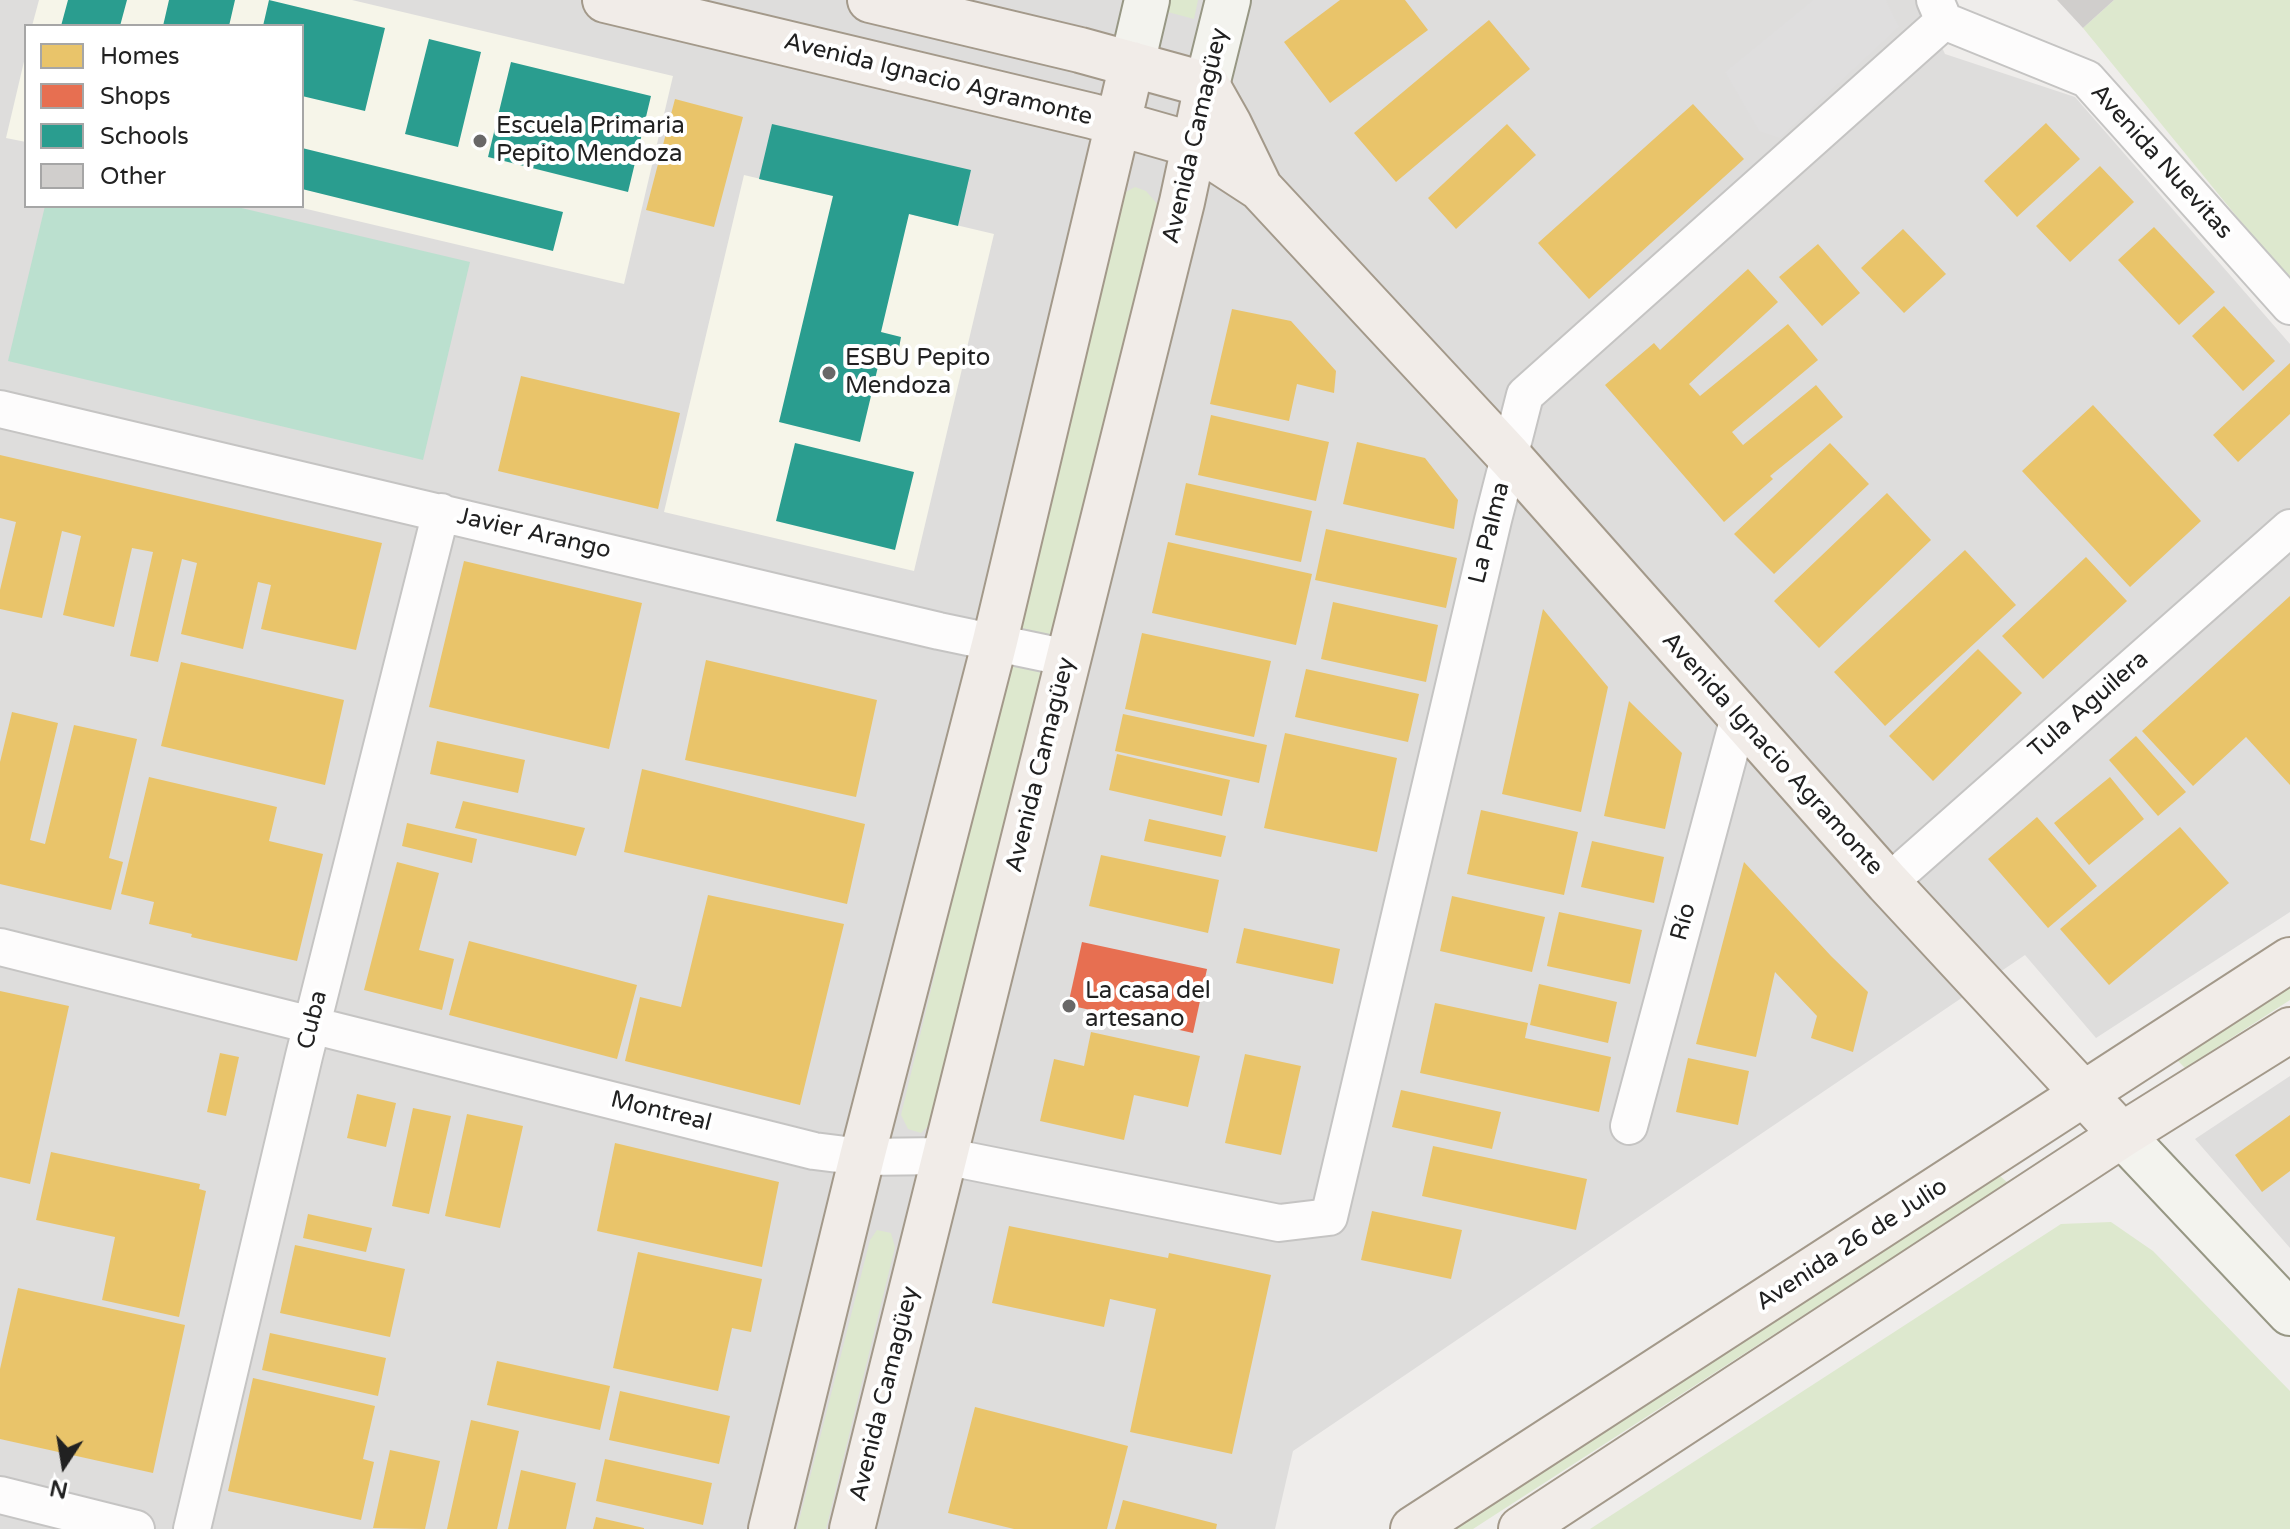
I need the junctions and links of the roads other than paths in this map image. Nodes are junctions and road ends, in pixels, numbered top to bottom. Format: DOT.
graph roads {
  1 [pos="605,0"];
  2 [pos="870,0"];
  3 [pos="1147,0"];
  4 [pos="1228,0"];
  5 [pos="1939,11"];
  6 [pos="1132,64"];
  7 [pos="1207,85"];
  8 [pos="1118,124"];
  9 [pos="1194,145"];
  10 [pos="1260,188"];
  11 [pos="2290,306"];
  12 [pos="0,409"];
  13 [pos="1509,456"];
  14 [pos="441,512"];
  15 [pos="2290,528"];
  16 [pos="995,641"];
  17 [pos="1068,658"];
  18 [pos="1739,717"];
  19 [pos="1888,883"];
  20 [pos="0,947"];
  21 [pos="2290,960"];
  22 [pos="312,1024"];
  23 [pos="2290,1030"];
  24 [pos="2083,1095"];
  25 [pos="1629,1126"];
  26 [pos="2122,1135"];
  27 [pos="944,1156"];
  28 [pos="862,1157"];
  29 [pos="1329,1217"];
  30 [pos="2290,1313"];
  31 [pos="0,1495"];
  32 [pos="136,1529"];
  33 [pos="192,1529"];
  34 [pos="771,1529"];
  35 [pos="852,1529"];
  36 [pos="1413,1529"];
  37 [pos="1521,1529"];
  1 -- 8 [label="main road, Avenida Ignacio Agramonte"];
  2 -- 6 [label="main road"];
  3 -- 6 [label="main road"];
  4 -- 7 [label="main road, Avenida Camagüey"];
  5 -- 11 [label="street, Avenida Nuevitas"];
  5 -- 13 [label="street, La Palma"];
  6 -- 7 [label="main road"];
  6 -- 8 [label="main road"];
  7 -- 9 [label="main road, Avenida Camagüey"];
  7 -- 10 [label="main road, Avenida Ignacio Agramonte"];
  8 -- 9 [label="main road, Avenida Ignacio Agramonte"];
  8 -- 16 [label="main road"];
  9 -- 10 [label="main road, Avenida Ignacio Agramonte"];
  9 -- 17 [label="main road, Avenida Camagüey"];
  10 -- 13 [label="main road, Avenida Ignacio Agramonte"];
  12 -- 14 [label="street, Javier Arango"];
  13 -- 18 [label="main road, Avenida Ignacio Agramonte"];
  13 -- 29 [label="street, La Palma"];
  14 -- 16 [label="street, Javier Arango"];
  14 -- 22 [label="street, Cuba"];
  15 -- 19 [label="street, Tula Aguilera"];
  16 -- 17 [label="street, Javier Arango"];
  16 -- 28 [label="main road"];
  17 -- 27 [label="main road, Avenida Camagüey"];
  18 -- 19 [label="main road, Avenida Ignacio Agramonte"];
  18 -- 25 [label="street, Río"];
  19 -- 24 [label="main road, Avenida Ignacio Agramonte"];
  20 -- 22 [label="street, Montreal"];
  21 -- 24 [label="main road, Avenida 26 de Julio"];
  22 -- 28 [label="street, Montreal"];
  22 -- 33 [label="street, Cuba"];
  23 -- 26 [label="main road"];
  24 -- 26 [label="main road, Avenida Ignacio Agramonte"];
  24 -- 36 [label="main road, Avenida 26 de Julio"];
  26 -- 30 [label="main road, Avenida Ignacio Agramonte"];
  26 -- 37 [label="main road"];
  27 -- 28 [label="street, Montreal"];
  27 -- 29 [label="street, Montreal"];
  27 -- 35 [label="main road, Avenida Camagüey"];
  28 -- 34 [label="main road"];
  31 -- 32 [label="street"];
}
